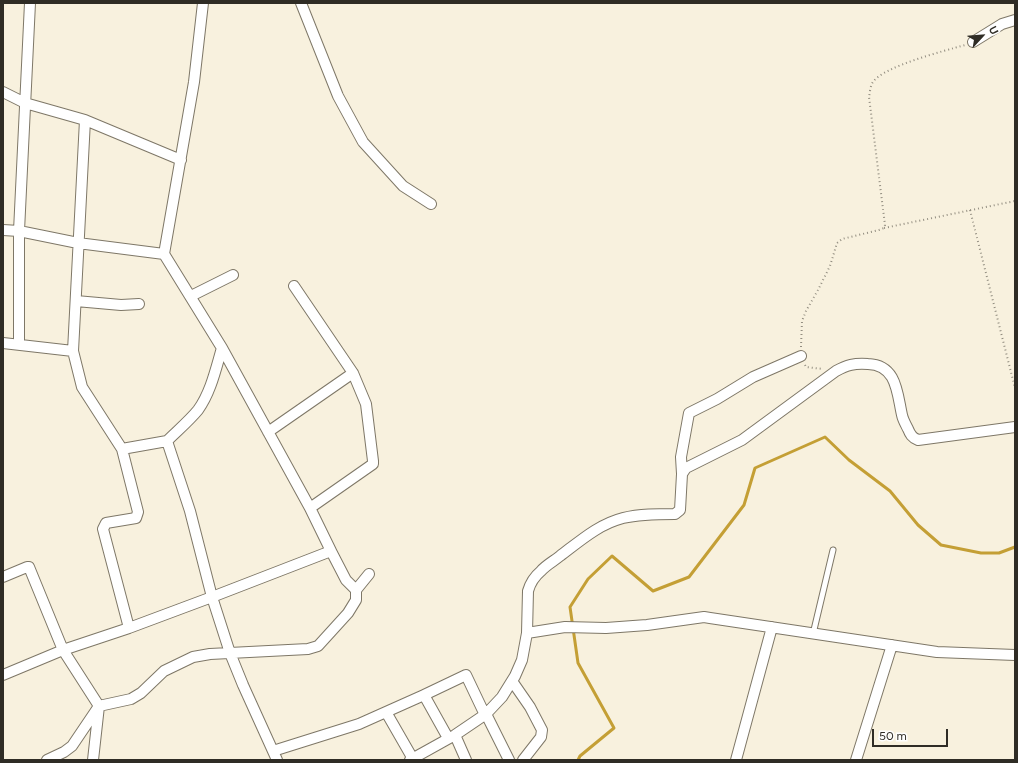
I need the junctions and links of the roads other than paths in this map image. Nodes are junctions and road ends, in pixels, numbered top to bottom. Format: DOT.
graph roads {
  1 [pos="30,3"];
  2 [pos="203,3"];
  3 [pos="301,3"];
  4 [pos="1015,20"];
  5 [pos="973,42"];
  6 [pos="3,92"];
  7 [pos="25,103"];
  8 [pos="85,120"];
  9 [pos="181,160"];
  10 [pos="431,204"];
  11 [pos="3,230"];
  12 [pos="19,231"];
  13 [pos="78,243"];
  14 [pos="164,254"];
  15 [pos="233,275"];
  16 [pos="294,286"];
  17 [pos="191,296"];
  18 [pos="76,301"];
  19 [pos="139,304"];
  20 [pos="3,343"];
  21 [pos="19,345"];
  22 [pos="222,348"];
  23 [pos="73,351"];
  24 [pos="802,356"];
  25 [pos="353,373"];
  26 [pos="1015,427"];
  27 [pos="268,432"];
  28 [pos="167,441"];
  29 [pos="122,449"];
  30 [pos="682,474"];
  31 [pos="310,508"];
  32 [pos="833,550"];
  33 [pos="331,551"];
  34 [pos="369,574"];
  35 [pos="3,577"];
  36 [pos="356,590"];
  37 [pos="212,598"];
  38 [pos="772,627"];
  39 [pos="129,628"];
  40 [pos="527,633"];
  41 [pos="813,634"];
  42 [pos="892,645"];
  43 [pos="63,650"];
  44 [pos="230,653"];
  45 [pos="1015,655"];
  46 [pos="3,675"];
  47 [pos="512,681"];
  48 [pos="424,695"];
  49 [pos="99,706"];
  50 [pos="386,712"];
  51 [pos="486,715"];
  52 [pos="452,737"];
  53 [pos="275,755"];
  54 [pos="415,759"];
  55 [pos="47,760"];
  56 [pos="93,760"];
  57 [pos="466,760"];
  58 [pos="509,760"];
  59 [pos="523,760"];
  60 [pos="736,760"];
  61 [pos="856,760"];
  1 -- 7 [label="street"];
  2 -- 9 [label="street"];
  3 -- 10 [label="street"];
  4 -- 5 [label="street"];
  6 -- 7 [label="street"];
  7 -- 8 [label="street"];
  7 -- 12 [label="street"];
  8 -- 9 [label="street"];
  8 -- 13 [label="street"];
  9 -- 14 [label="street"];
  11 -- 12 [label="street"];
  12 -- 13 [label="street"];
  12 -- 21 [label="street"];
  13 -- 14 [label="street"];
  13 -- 18 [label="street"];
  14 -- 17 [label="street"];
  15 -- 17 [label="street"];
  16 -- 25 [label="street"];
  17 -- 22 [label="street"];
  18 -- 19 [label="street"];
  18 -- 23 [label="street"];
  20 -- 21 [label="street"];
  21 -- 23 [label="street"];
  22 -- 27 [label="street"];
  22 -- 28 [label="street"];
  23 -- 29 [label="street"];
  24 -- 30 [label="street"];
  25 -- 27 [label="street"];
  25 -- 31 [label="street"];
  26 -- 30 [label="street"];
  27 -- 31 [label="street"];
  28 -- 29 [label="street"];
  28 -- 37 [label="street"];
  29 -- 39 [label="street"];
  30 -- 40 [label="street"];
  31 -- 33 [label="street"];
  32 -- 41 [label="lane"];
  33 -- 36 [label="street"];
  33 -- 37 [label="street"];
  34 -- 36 [label="street"];
  35 -- 43 [label="street"];
  36 -- 44 [label="street"];
  37 -- 39 [label="street"];
  37 -- 44 [label="street"];
  38 -- 40 [label="street"];
  38 -- 41 [label="street"];
  38 -- 60 [label="street"];
  39 -- 43 [label="street"];
  40 -- 47 [label="street"];
  41 -- 42 [label="street"];
  42 -- 45 [label="street"];
  42 -- 61 [label="street"];
  43 -- 46 [label="street"];
  43 -- 49 [label="street"];
  44 -- 49 [label="street"];
  44 -- 53 [label="street"];
  47 -- 51 [label="street"];
  47 -- 59 [label="street"];
  48 -- 50 [label="street"];
  48 -- 51 [label="street"];
  48 -- 52 [label="street"];
  49 -- 55 [label="street"];
  49 -- 56 [label="street"];
  50 -- 53 [label="street"];
  50 -- 54 [label="street"];
  51 -- 52 [label="street"];
  51 -- 58 [label="street"];
  52 -- 54 [label="street"];
  52 -- 57 [label="street"];
}
